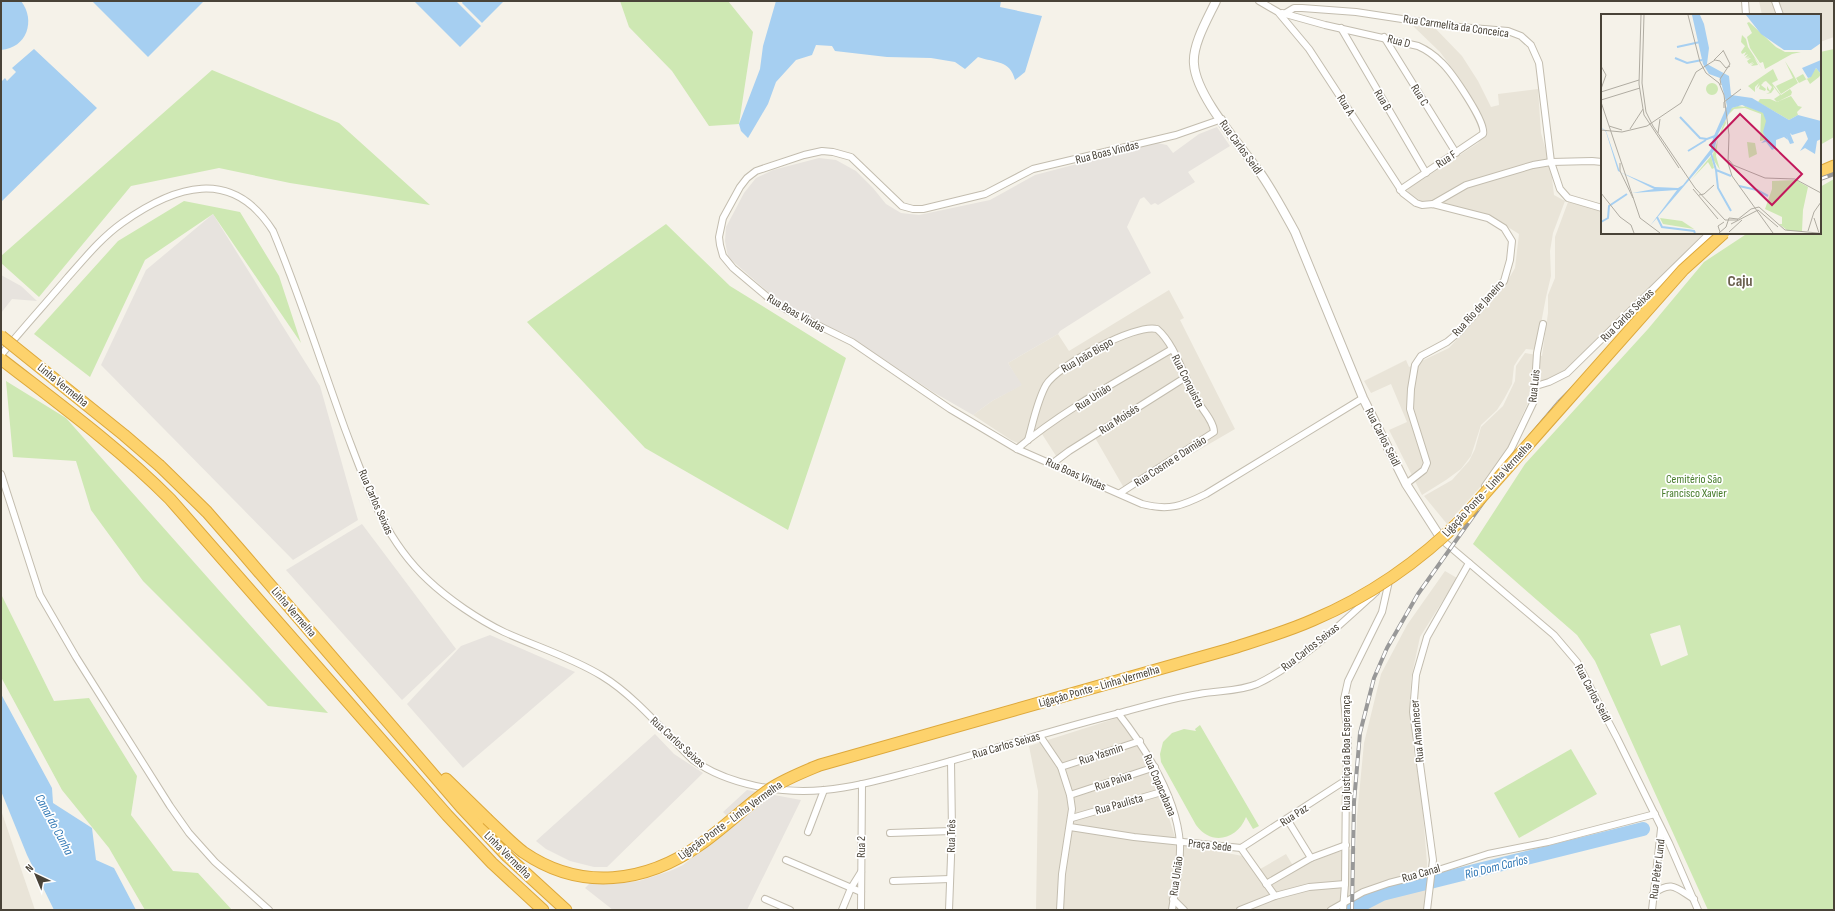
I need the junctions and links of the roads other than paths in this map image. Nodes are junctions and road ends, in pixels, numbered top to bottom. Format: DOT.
graph roads {
  1 [pos="1216,1"];
  2 [pos="1260,1"];
  3 [pos="1745,1"];
  4 [pos="1775,1"];
  5 [pos="1281,13"];
  6 [pos="1746,14"];
  7 [pos="1780,14"];
  8 [pos="1341,28"];
  9 [pos="1384,37"];
  10 [pos="1222,120"];
  11 [pos="1482,125"];
  12 [pos="1456,153"];
  13 [pos="1551,162"];
  14 [pos="1601,162"];
  15 [pos="1834,166"];
  16 [pos="1426,172"];
  17 [pos="1821,172"];
  18 [pos="1400,190"];
  19 [pos="1433,204"];
  20 [pos="1601,208"];
  21 [pos="1709,234"];
  22 [pos="1723,234"];
  23 [pos="1543,324"];
  24 [pos="1,336"];
  25 [pos="1164,336"];
  26 [pos="1172,349"];
  27 [pos="1,355"];
  28 [pos="1,359"];
  29 [pos="1186,377"];
  30 [pos="1536,386"];
  31 [pos="1363,398"];
  32 [pos="1212,425"];
  33 [pos="1028,440"];
  34 [pos="1018,449"];
  35 [pos="1053,463"];
  36 [pos="1,474"];
  37 [pos="1406,484"];
  38 [pos="1120,493"];
  39 [pos="1442,540"];
  40 [pos="1469,563"];
  41 [pos="1389,581"];
  42 [pos="1118,713"];
  43 [pos="401,736"];
  44 [pos="1040,736"];
  45 [pos="1140,741"];
  46 [pos="951,761"];
  47 [pos="1061,767"];
  48 [pos="1155,767"];
  49 [pos="1346,780"];
  50 [pos="862,784"];
  51 [pos="824,790"];
  52 [pos="1165,791"];
  53 [pos="1070,795"];
  54 [pos="1655,814"];
  55 [pos="1072,818"];
  56 [pos="1287,819"];
  57 [pos="1070,827"];
  58 [pos="1661,829"];
  59 [pos="952,831"];
  60 [pos="808,832"];
  61 [pos="890,833"];
  62 [pos="1180,842"];
  63 [pos="1346,845"];
  64 [pos="1241,848"];
  65 [pos="1311,858"];
  66 [pos="786,860"];
  67 [pos="861,872"];
  68 [pos="1431,875"];
  69 [pos="950,879"];
  70 [pos="893,881"];
  71 [pos="1266,884"];
  72 [pos="1345,884"];
  73 [pos="851,888"];
  74 [pos="861,892"];
  75 [pos="1653,894"];
  76 [pos="1275,896"];
  77 [pos="765,899"];
  78 [pos="1173,899"];
  79 [pos="1694,900"];
  80 [pos="1343,907"];
  81 [pos="269,910"];
  82 [pos="543,910"];
  83 [pos="566,910"];
  84 [pos="790,910"];
  85 [pos="842,910"];
  86 [pos="861,910"];
  87 [pos="949,910"];
  88 [pos="1060,910"];
  89 [pos="1172,910"];
  90 [pos="1184,910"];
  91 [pos="1240,910"];
  92 [pos="1331,910"];
  93 [pos="1427,910"];
  94 [pos="1652,910"];
  95 [pos="1698,910"];
  1 -- 10 [label="street, Rua Carlos Seidl"];
  2 -- 5 [label="street, Rua A"];
  3 -- 6 [label="street"];
  4 -- 7 [label="street"];
  5 -- 8 [label="street, Rua D"];
  5 -- 13 [label="street, Rua Carmelita da Conceica"];
  5 -- 18 [label="street, Rua A"];
  8 -- 9 [label="street, Rua D"];
  8 -- 16 [label="street, Rua B"];
  9 -- 11 [label="street, Rua D"];
  9 -- 12 [label="street, Rua C"];
  10 -- 31 [label="street, Rua Carlos Seidl"];
  10 -- 34 [label="street, Rua Boas Vindas"];
  11 -- 12 [label="street, Rua F"];
  12 -- 16 [label="street, Rua F"];
  13 -- 14 [label="street"];
  13 -- 19 [label="street"];
  13 -- 20 [label="street, Rua Carmelita da Conceica"];
  15 -- 17 [label="highway"];
  16 -- 18 [label="street, Rua F"];
  18 -- 19 [label="street, Rua A"];
  19 -- 37 [label="street, Rua Rio de Janeiro"];
  21 -- 30 [label="street, Rua Carlos Seixas"];
  22 -- 43 [label="highway, Ligação Ponte - Linha Vermelha, bridge"];
  23 -- 30 [label="street, Rua Luis"];
  24 -- 43 [label="highway, Linha Vermelha, bridge"];
  25 -- 26 [label="street, Rua Conquista"];
  25 -- 33 [label="street, Rua João Bispo"];
  26 -- 29 [label="street, Rua Conquista"];
  26 -- 33 [label="street, Rua União"];
  27 -- 51 [label="street, Rua Carlos Seixas"];
  28 -- 82 [label="highway, Linha Vermelha"];
  29 -- 32 [label="street, Rua Conquista"];
  29 -- 35 [label="street, Rua Moisés"];
  30 -- 39 [label="street, Rua Luis"];
  31 -- 37 [label="street, Rua Carlos Seidl"];
  31 -- 38 [label="street, Rua Boas Vindas"];
  32 -- 38 [label="street, Rua Cosme e Damião"];
  33 -- 34 [label="street, Rua União"];
  34 -- 35 [label="street, Rua Boas Vindas"];
  35 -- 38 [label="street, Rua Boas Vindas"];
  36 -- 81 [label="street"];
  37 -- 39 [label="street, Rua Carlos Seidl"];
  39 -- 40 [label="street, Rua Carlos Seidl"];
  39 -- 41 [label="street, Rua Carlos Seixas"];
  40 -- 54 [label="street, Rua Carlos Seidl"];
  40 -- 68 [label="street, Rua Amanhecer"];
  41 -- 42 [label="street, Rua Carlos Seixas"];
  41 -- 49 [label="street, Rua Justiça da Boa Esperança"];
  42 -- 44 [label="street, Rua Carlos Seixas"];
  42 -- 45 [label="street, Rua Copacabana"];
  43 -- 83 [label="highway, Linha Vermelha"];
  44 -- 46 [label="street, Rua Carlos Seixas"];
  44 -- 47 [label="street"];
  45 -- 47 [label="street, Rua Yasmin"];
  45 -- 48 [label="street, Rua Copacabana"];
  46 -- 50 [label="street, Rua Carlos Seixas"];
  46 -- 59 [label="street, Rua Três"];
  47 -- 53 [label="street"];
  48 -- 52 [label="street, Rua Copacabana"];
  48 -- 53 [label="street, Rua Paiva"];
  49 -- 56 [label="street, Rua Paz"];
  49 -- 63 [label="street, Rua Justiça da Boa Esperança"];
  50 -- 51 [label="street, Rua Carlos Seixas"];
  50 -- 67 [label="street, Rua 2"];
  51 -- 60 [label="street"];
  52 -- 55 [label="street, Rua Paulista"];
  52 -- 62 [label="street, Rua Copacabana"];
  53 -- 55 [label="street"];
  54 -- 58 [label="street, Rua Carlos Seidl"];
  54 -- 68 [label="street, Rua Canal"];
  55 -- 57 [label="street"];
  56 -- 64 [label="street, Rua Paz"];
  56 -- 65 [label="street"];
  57 -- 62 [label="street"];
  57 -- 88 [label="street"];
  58 -- 75 [label="street, Rua Péter Lund"];
  58 -- 79 [label="street, Rua Carlos Seidl"];
  59 -- 61 [label="street"];
  59 -- 69 [label="street, Rua Três"];
  62 -- 64 [label="street, Praça Sede"];
  62 -- 78 [label="street, Rua União"];
  63 -- 65 [label="street"];
  63 -- 72 [label="street, Rua Justiça da Boa Esperança"];
  64 -- 71 [label="street"];
  65 -- 71 [label="street"];
  66 -- 73 [label="street"];
  67 -- 73 [label="street"];
  67 -- 74 [label="street, Rua 2"];
  68 -- 80 [label="street, Rua Canal"];
  68 -- 93 [label="street, Rua Amanhecer"];
  69 -- 70 [label="street"];
  69 -- 87 [label="street, Rua Três"];
  71 -- 76 [label="street"];
  72 -- 76 [label="street"];
  72 -- 80 [label="street, Rua Justiça da Boa Esperança"];
  73 -- 74 [label="street"];
  73 -- 85 [label="street"];
  74 -- 86 [label="street, Rua 2"];
  75 -- 79 [label="street"];
  75 -- 94 [label="street, Rua Péter Lund"];
  76 -- 91 [label="street"];
  77 -- 84 [label="street"];
  78 -- 89 [label="street, Rua União"];
  78 -- 90 [label="street"];
  79 -- 95 [label="street, Rua Carlos Seidl"];
  80 -- 92 [label="street, Rua Canal"];
}
